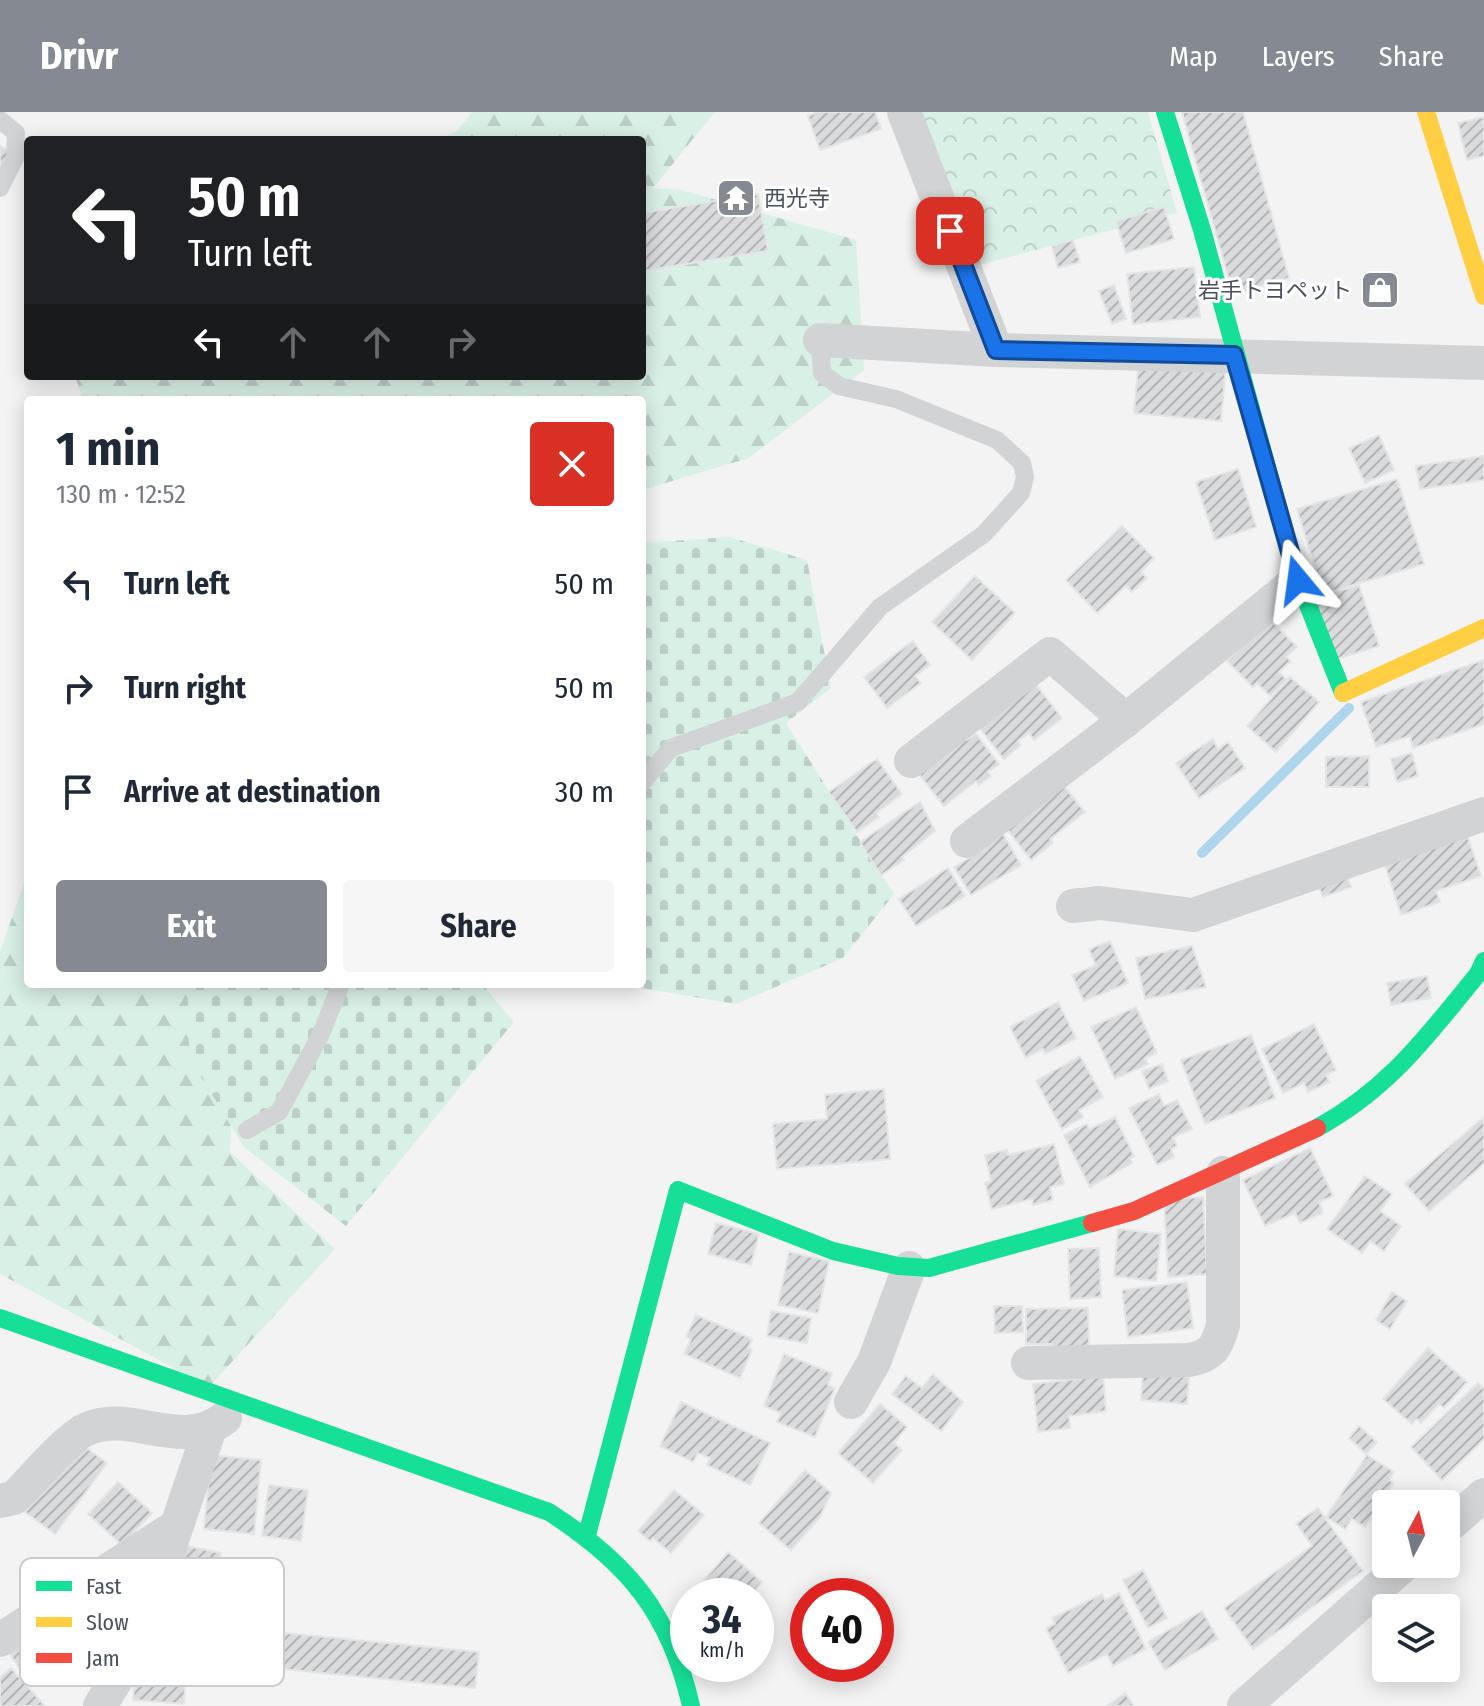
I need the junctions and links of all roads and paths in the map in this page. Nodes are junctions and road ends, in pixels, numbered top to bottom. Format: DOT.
graph roads {
  1 [pos="904,112"];
  2 [pos="1165,112"];
  3 [pos="1426,112"];
  4 [pos="0,120"];
  5 [pos="0,188"];
  6 [pos="1484,296"];
  7 [pos="820,340"];
  8 [pos="996,350"];
  9 [pos="1234,355"];
  10 [pos="1484,363"];
  11 [pos="1298,580"];
  12 [pos="1484,628"];
  13 [pos="1126,720"];
  14 [pos="911,761"];
  15 [pos="646,778"];
  16 [pos="1484,814"];
  17 [pos="967,841"];
  18 [pos="1073,906"];
  19 [pos="1484,961"];
  20 [pos="339,988"];
  21 [pos="247,1130"];
  22 [pos="1223,1173"];
  23 [pos="909,1268"];
  24 [pos="0,1318"];
  25 [pos="1028,1363"];
  26 [pos="851,1402"];
  27 [pos="242,1405"];
  28 [pos="209,1431"];
  29 [pos="1484,1495"];
  30 [pos="0,1501"];
  31 [pos="1460,1516"];
  32 [pos="175,1527"];
  33 [pos="587,1535"];
  34 [pos="127,1558"];
  35 [pos="165,1558"];
  36 [pos="1389,1578"];
  37 [pos="20,1627"];
  38 [pos="0,1640"];
  39 [pos="112,1686"];
  40 [pos="100,1706"];
  41 [pos="691,1706"];
  42 [pos="1244,1706"];
  1 -- 8 [label="street"];
  2 -- 9 [label="main road"];
  3 -- 6 [label="main road"];
  4 -- 5 [label="lane"];
  7 -- 8 [label="street"];
  7 -- 15 [label="lane"];
  8 -- 9 [label="street"];
  9 -- 10 [label="street"];
  9 -- 11 [label="main road"];
  11 -- 12 [label="main road"];
  11 -- 13 [label="street"];
  13 -- 14 [label="street"];
  13 -- 17 [label="street"];
  16 -- 18 [label="street"];
  19 -- 22 [label="main road"];
  20 -- 21 [label="lane"];
  22 -- 23 [label="main road"];
  22 -- 25 [label="street"];
  23 -- 26 [label="street"];
  23 -- 33 [label="main road"];
  24 -- 27 [label="main road"];
  27 -- 28 [label="street"];
  27 -- 33 [label="main road"];
  28 -- 30 [label="street"];
  28 -- 32 [label="street"];
  29 -- 31 [label="street"];
  32 -- 34 [label="street"];
  32 -- 35 [label="street"];
  33 -- 41 [label="main road"];
  36 -- 42 [label="street"];
  37 -- 38 [label="street"];
  39 -- 40 [label="street"];
}
